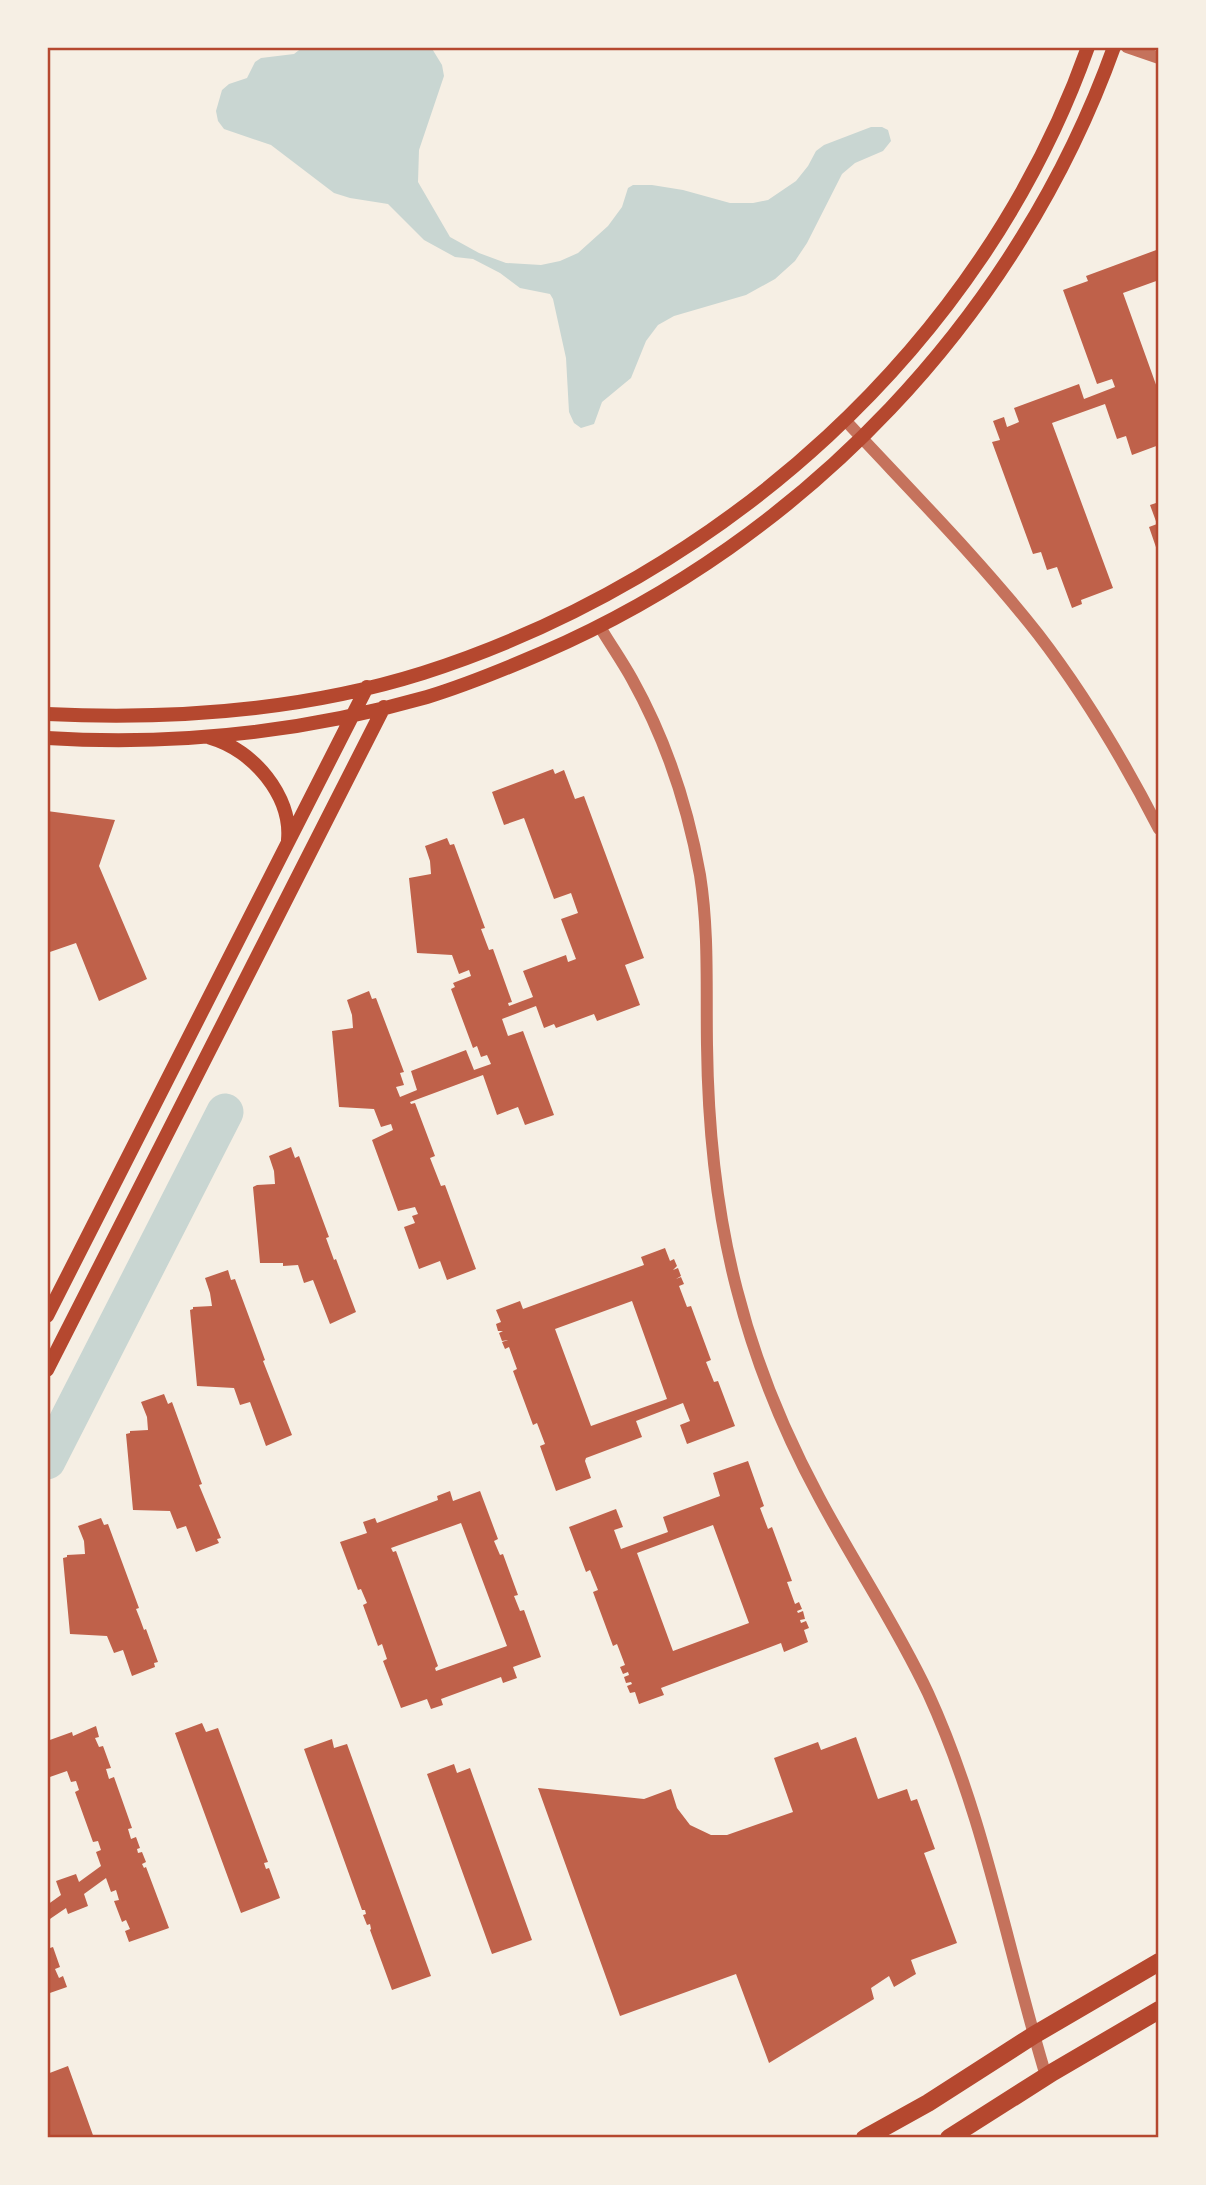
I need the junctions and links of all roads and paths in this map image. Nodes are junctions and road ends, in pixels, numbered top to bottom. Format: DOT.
graph roads {
  1 [pos="1088,47"];
  2 [pos="1114,47"];
  3 [pos="1127,47"];
  4 [pos="1159,58"];
  5 [pos="845,420"];
  6 [pos="861,439"];
  7 [pos="600,626"];
  8 [pos="367,687"];
  9 [pos="384,707"];
  10 [pos="47,714"];
  11 [pos="353,714"];
  12 [pos="207,737"];
  13 [pos="47,738"];
  14 [pos="1159,829"];
  15 [pos="288,844"];
  16 [pos="47,1316"];
  17 [pos="47,1370"];
  18 [pos="1159,1962"];
  19 [pos="1159,2010"];
  20 [pos="1034,2035"];
  21 [pos="1046,2076"];
  22 [pos="865,2138"];
  23 [pos="949,2138"];
  1 -- 5 [label="main road"];
  2 -- 6 [label="main road"];
  3 -- 4 [label="street"];
  5 -- 6 [label="street"];
  5 -- 8 [label="main road"];
  6 -- 7 [label="main road"];
  6 -- 14 [label="street"];
  7 -- 9 [label="main road"];
  7 -- 20 [label="street"];
  8 -- 10 [label="main road"];
  8 -- 11 [label="main road"];
  9 -- 11 [label="main road"];
  9 -- 17 [label="main road"];
  11 -- 12 [label="main road"];
  11 -- 15 [label="main road"];
  12 -- 13 [label="main road"];
  12 -- 15 [label="main road"];
  15 -- 16 [label="main road"];
  18 -- 20 [label="main road"];
  19 -- 21 [label="main road"];
  20 -- 21 [label="street"];
  20 -- 22 [label="main road"];
  21 -- 23 [label="main road"];
}
